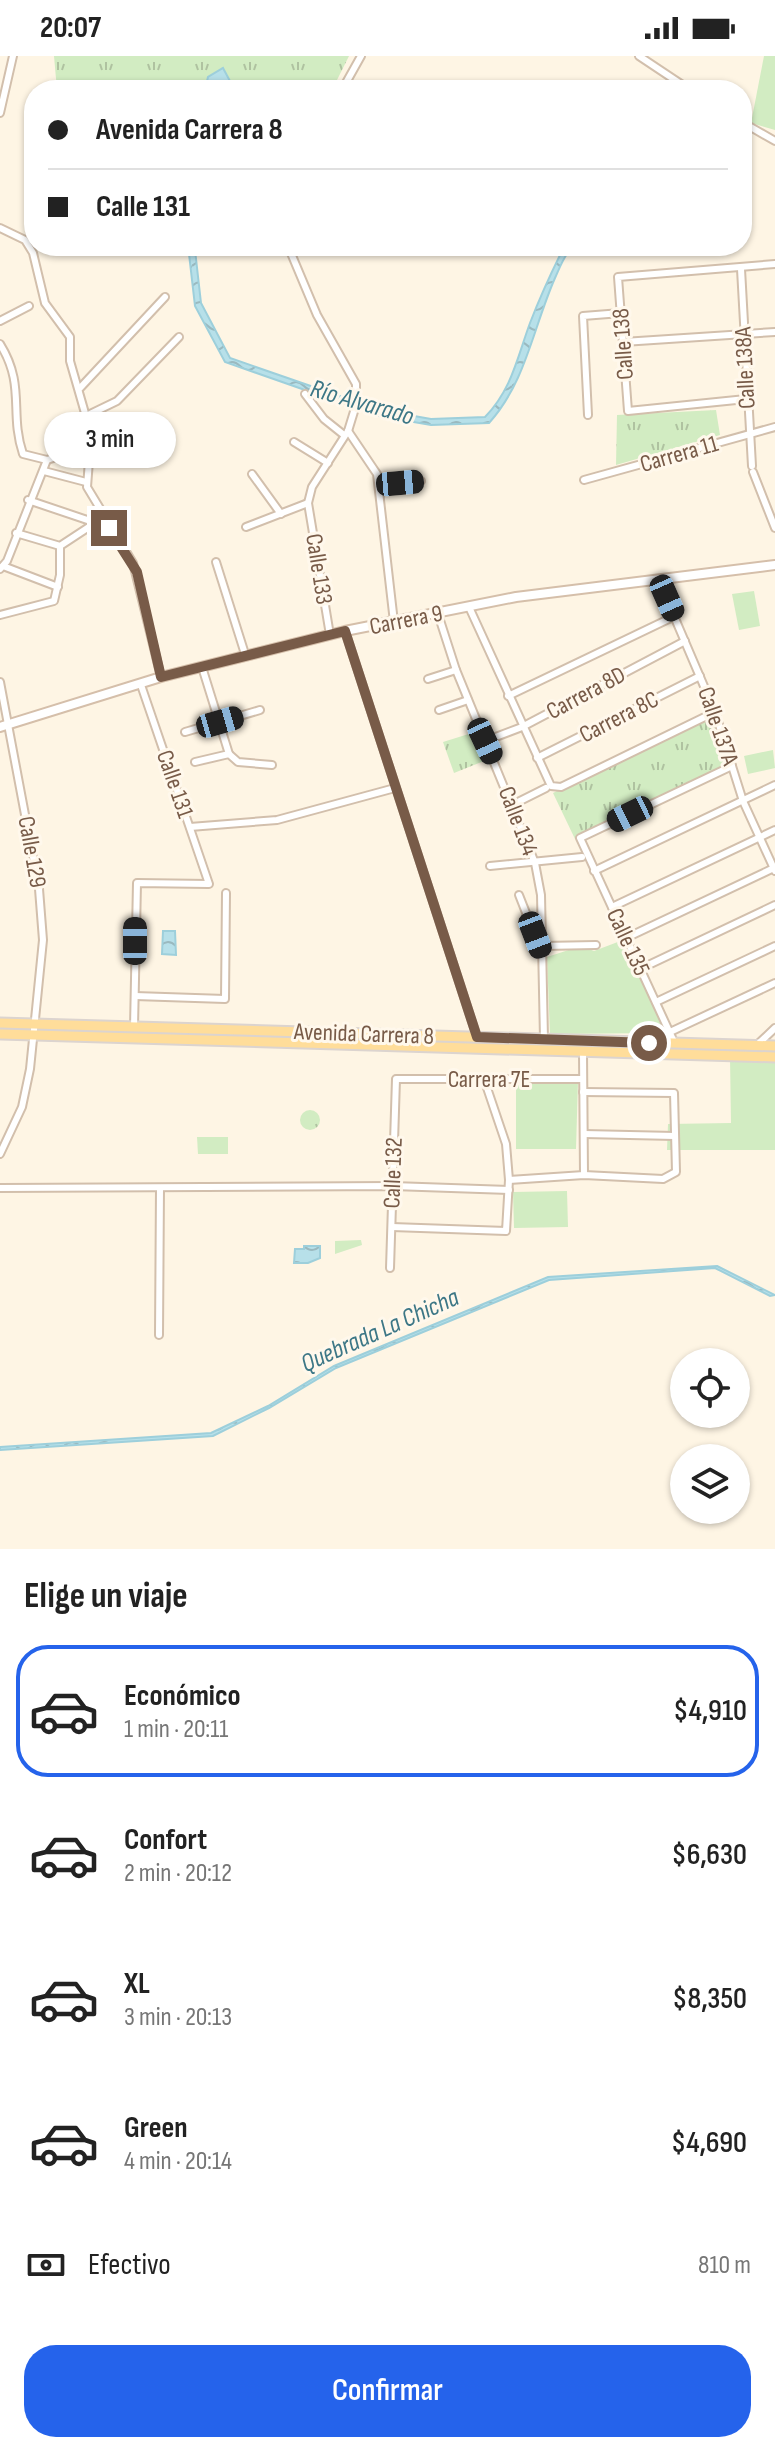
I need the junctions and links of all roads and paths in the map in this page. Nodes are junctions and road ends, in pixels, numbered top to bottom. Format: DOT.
graph roads {
  1 [pos="13,56"];
  2 [pos="361,56"];
  3 [pos="639,56"];
  4 [pos="348,80"];
  5 [pos="675,80"];
  6 [pos="0,113"];
  7 [pos="752,128"];
  8 [pos="775,141"];
  9 [pos="0,228"];
  10 [pos="24,240"];
  11 [pos="34,256"];
  12 [pos="292,256"];
  13 [pos="775,264"];
  14 [pos="741,269"];
  15 [pos="165,297"];
  16 [pos="29,306"];
  17 [pos="621,313"];
  18 [pos="0,321"];
  19 [pos="775,332"];
  20 [pos="744,334"];
  21 [pos="179,337"];
  22 [pos="623,342"];
  23 [pos="0,344"];
  24 [pos="80,388"];
  25 [pos="305,394"];
  26 [pos="746,399"];
  27 [pos="88,415"];
  28 [pos="588,415"];
  29 [pos="775,427"];
  30 [pos="346,433"];
  31 [pos="749,434"];
  32 [pos="294,442"];
  33 [pos="91,446"];
  34 [pos="47,460"];
  35 [pos="328,463"];
  36 [pos="44,471"];
  37 [pos="252,474"];
  38 [pos="584,480"];
  39 [pos="421,481"];
  40 [pos="86,482"];
  41 [pos="379,484"];
  42 [pos="28,500"];
  43 [pos="308,503"];
  44 [pos="281,514"];
  45 [pos="95,523"];
  46 [pos="246,527"];
  47 [pos="109,528"];
  48 [pos="775,528"];
  49 [pos="16,533"];
  50 [pos="60,546"];
  51 [pos="216,562"];
  52 [pos="775,565"];
  53 [pos="2,568"];
  54 [pos="659,581"];
  55 [pos="58,587"];
  56 [pos="469,607"];
  57 [pos="438,614"];
  58 [pos="0,615"];
  59 [pos="675,616"];
  60 [pos="394,622"];
  61 [pos="345,631"];
  62 [pos="330,635"];
  63 [pos="685,641"];
  64 [pos="245,654"];
  65 [pos="202,667"];
  66 [pos="456,670"];
  67 [pos="700,676"];
  68 [pos="161,677"];
  69 [pos="428,679"];
  70 [pos="0,682"];
  71 [pos="141,685"];
  72 [pos="508,696"];
  73 [pos="468,700"];
  74 [pos="260,710"];
  75 [pos="439,710"];
  76 [pos="715,712"];
  77 [pos="220,722"];
  78 [pos="4,726"];
  79 [pos="522,727"];
  80 [pos="185,732"];
  81 [pos="485,741"];
  82 [pos="229,754"];
  83 [pos="537,758"];
  84 [pos="195,762"];
  85 [pos="272,765"];
  86 [pos="732,766"];
  87 [pos="775,785"];
  88 [pos="395,788"];
  89 [pos="546,788"];
  90 [pos="743,801"];
  91 [pos="512,805"];
  92 [pos="190,827"];
  93 [pos="775,830"];
  94 [pos="758,838"];
  95 [pos="582,857"];
  96 [pos="535,863"];
  97 [pos="490,866"];
  98 [pos="774,869"];
  99 [pos="594,871"];
  100 [pos="226,893"];
  101 [pos="519,895"];
  102 [pos="775,905"];
  103 [pos="612,907"];
  104 [pos="626,938"];
  105 [pos="596,945"];
  106 [pos="543,946"];
  107 [pos="775,946"];
  108 [pos="543,955"];
  109 [pos="640,969"];
  110 [pos="775,983"];
  111 [pos="135,996"];
  112 [pos="656,1002"];
  113 [pos="0,1023"];
  114 [pos="33,1023"];
  115 [pos="134,1027"];
  116 [pos="775,1028"];
  117 [pos="670,1032"];
  118 [pos="0,1034"];
  119 [pos="32,1035"];
  120 [pos="477,1037"];
  121 [pos="544,1039"];
  122 [pos="675,1044"];
  123 [pos="756,1046"];
  124 [pos="775,1046"];
  125 [pos="583,1053"];
  126 [pos="775,1057"];
  127 [pos="396,1079"];
  128 [pos="484,1079"];
  129 [pos="583,1079"];
  130 [pos="583,1092"];
  131 [pos="584,1134"];
  132 [pos="675,1136"];
  133 [pos="0,1154"];
  134 [pos="584,1175"];
  135 [pos="509,1180"];
  136 [pos="393,1186"];
  137 [pos="0,1188"];
  138 [pos="160,1188"];
  139 [pos="509,1190"];
  140 [pos="392,1227"];
  141 [pos="390,1268"];
  142 [pos="159,1335"];
  1 -- 6 [label="street"];
  2 -- 4 [label="street"];
  3 -- 5 [label="street"];
  7 -- 8 [label="street"];
  9 -- 10 [label="street"];
  11 -- 24 [label="street"];
  12 -- 30 [label="street"];
  13 -- 14 [label="street"];
  14 -- 17 [label="street, Calle 138"];
  14 -- 20 [label="street, Calle 138A"];
  15 -- 24 [label="street"];
  16 -- 18 [label="street"];
  17 -- 22 [label="street, Calle 138"];
  17 -- 28 [label="street"];
  19 -- 20 [label="street"];
  20 -- 22 [label="street"];
  20 -- 26 [label="street, Calle 138A"];
  21 -- 27 [label="street"];
  22 -- 26 [label="street, Calle 138"];
  23 -- 34 [label="street"];
  24 -- 27 [label="street"];
  25 -- 30 [label="street"];
  26 -- 31 [label="street, Calle 138A"];
  27 -- 33 [label="street"];
  29 -- 31 [label="street, Carrera 11"];
  30 -- 35 [label="street"];
  30 -- 41 [label="street"];
  31 -- 38 [label="street, Carrera 11"];
  31 -- 48 [label="street, Calle 138A"];
  32 -- 35 [label="street"];
  33 -- 34 [label="street"];
  33 -- 40 [label="street"];
  34 -- 36 [label="street"];
  35 -- 43 [label="street"];
  36 -- 40 [label="street"];
  36 -- 42 [label="street"];
  37 -- 44 [label="street"];
  39 -- 41 [label="street"];
  40 -- 47 [label="street"];
  41 -- 60 [label="street"];
  42 -- 45 [label="street"];
  42 -- 49 [label="street"];
  43 -- 44 [label="street"];
  43 -- 62 [label="street, Calle 133"];
  44 -- 46 [label="street"];
  45 -- 47 [label="street"];
  45 -- 50 [label="street"];
  47 -- 68 [label="street"];
  49 -- 50 [label="street"];
  49 -- 53 [label="street"];
  50 -- 55 [label="street"];
  51 -- 64 [label="street"];
  52 -- 54 [label="street, Carrera 9"];
  53 -- 55 [label="street"];
  54 -- 56 [label="street, Carrera 9"];
  54 -- 59 [label="street, Calle 137A"];
  55 -- 58 [label="street"];
  56 -- 57 [label="street, Carrera 9"];
  56 -- 72 [label="street"];
  57 -- 60 [label="street, Carrera 9"];
  57 -- 66 [label="street, Calle 134"];
  59 -- 63 [label="street, Calle 137A"];
  59 -- 72 [label="street"];
  60 -- 61 [label="street, Carrera 9"];
  61 -- 62 [label="street, Carrera 9"];
  61 -- 88 [label="street, Calle 133"];
  62 -- 64 [label="street, Carrera 9"];
  63 -- 67 [label="street, Calle 137A"];
  63 -- 79 [label="street, Carrera 8D"];
  64 -- 65 [label="street, Carrera 9"];
  65 -- 68 [label="street, Carrera 9"];
  65 -- 77 [label="street"];
  66 -- 69 [label="street"];
  66 -- 73 [label="street, Calle 134"];
  67 -- 76 [label="street, Calle 137A"];
  67 -- 83 [label="street, Carrera 8C"];
  68 -- 71 [label="street, Carrera 9"];
  70 -- 78 [label="street, Calle 129"];
  71 -- 78 [label="street, Carrera 9"];
  71 -- 92 [label="street, Calle 131"];
  72 -- 79 [label="street"];
  73 -- 75 [label="street"];
  73 -- 81 [label="street, Calle 134"];
  74 -- 77 [label="street"];
  76 -- 83 [label="street"];
  76 -- 86 [label="street, Calle 137A"];
  77 -- 80 [label="street"];
  77 -- 82 [label="street"];
  78 -- 114 [label="street, Calle 129"];
  79 -- 81 [label="street, Carrera 8D"];
  79 -- 83 [label="street"];
  81 -- 91 [label="street, Calle 134"];
  82 -- 84 [label="street"];
  82 -- 85 [label="street"];
  86 -- 90 [label="street, Calle 137A"];
  86 -- 99 [label="street, Calle 135"];
  87 -- 90 [label="street"];
  88 -- 92 [label="street"];
  88 -- 120 [label="street, Calle 133"];
  89 -- 91 [label="street"];
  90 -- 94 [label="street, Calle 137A"];
  90 -- 99 [label="street"];
  91 -- 96 [label="street, Calle 134"];
  92 -- 111 [label="street, Calle 131"];
  93 -- 94 [label="street"];
  94 -- 98 [label="street, Calle 137A"];
  94 -- 103 [label="street"];
  95 -- 96 [label="street"];
  96 -- 97 [label="street"];
  96 -- 106 [label="street, Calle 134"];
  98 -- 104 [label="street"];
  99 -- 103 [label="street, Calle 135"];
  100 -- 111 [label="street"];
  101 -- 108 [label="street"];
  102 -- 109 [label="street"];
  103 -- 104 [label="street, Calle 135"];
  104 -- 109 [label="street, Calle 135"];
  105 -- 106 [label="street"];
  106 -- 108 [label="street, Calle 134"];
  107 -- 112 [label="street"];
  108 -- 121 [label="street, Calle 134"];
  109 -- 112 [label="street, Calle 135"];
  110 -- 117 [label="street"];
  111 -- 115 [label="street"];
  112 -- 117 [label="street, Calle 135"];
  113 -- 114 [label="main road, Avenida Carrera 8"];
  114 -- 115 [label="main road, Avenida Carrera 8"];
  114 -- 119 [label="street, Calle 129"];
  115 -- 120 [label="main road, Avenida Carrera 8"];
  116 -- 123 [label="street"];
  117 -- 122 [label="street, Calle 135"];
  118 -- 119 [label="main road, Avenida Carrera 8"];
  119 -- 125 [label="main road, Avenida Carrera 8"];
  119 -- 133 [label="street"];
  120 -- 121 [label="main road, Avenida Carrera 8"];
  121 -- 122 [label="main road, Avenida Carrera 8"];
  122 -- 123 [label="main road, Avenida Carrera 8"];
  123 -- 124 [label="main road, Avenida Carrera 8"];
  125 -- 126 [label="main road, Avenida Carrera 8"];
  125 -- 129 [label="street"];
  127 -- 128 [label="street, Carrera 7E"];
  127 -- 136 [label="street, Calle 132"];
  128 -- 129 [label="street, Carrera 7E"];
  128 -- 135 [label="street"];
  129 -- 130 [label="street"];
  130 -- 131 [label="street"];
  130 -- 132 [label="street"];
  131 -- 132 [label="street"];
  131 -- 134 [label="street"];
  132 -- 134 [label="street"];
  134 -- 135 [label="street"];
  135 -- 139 [label="street"];
  136 -- 138 [label="street"];
  136 -- 139 [label="street"];
  136 -- 140 [label="street, Calle 132"];
  137 -- 138 [label="street"];
  138 -- 142 [label="street"];
  139 -- 140 [label="street"];
  140 -- 141 [label="street, Calle 132"];
}
